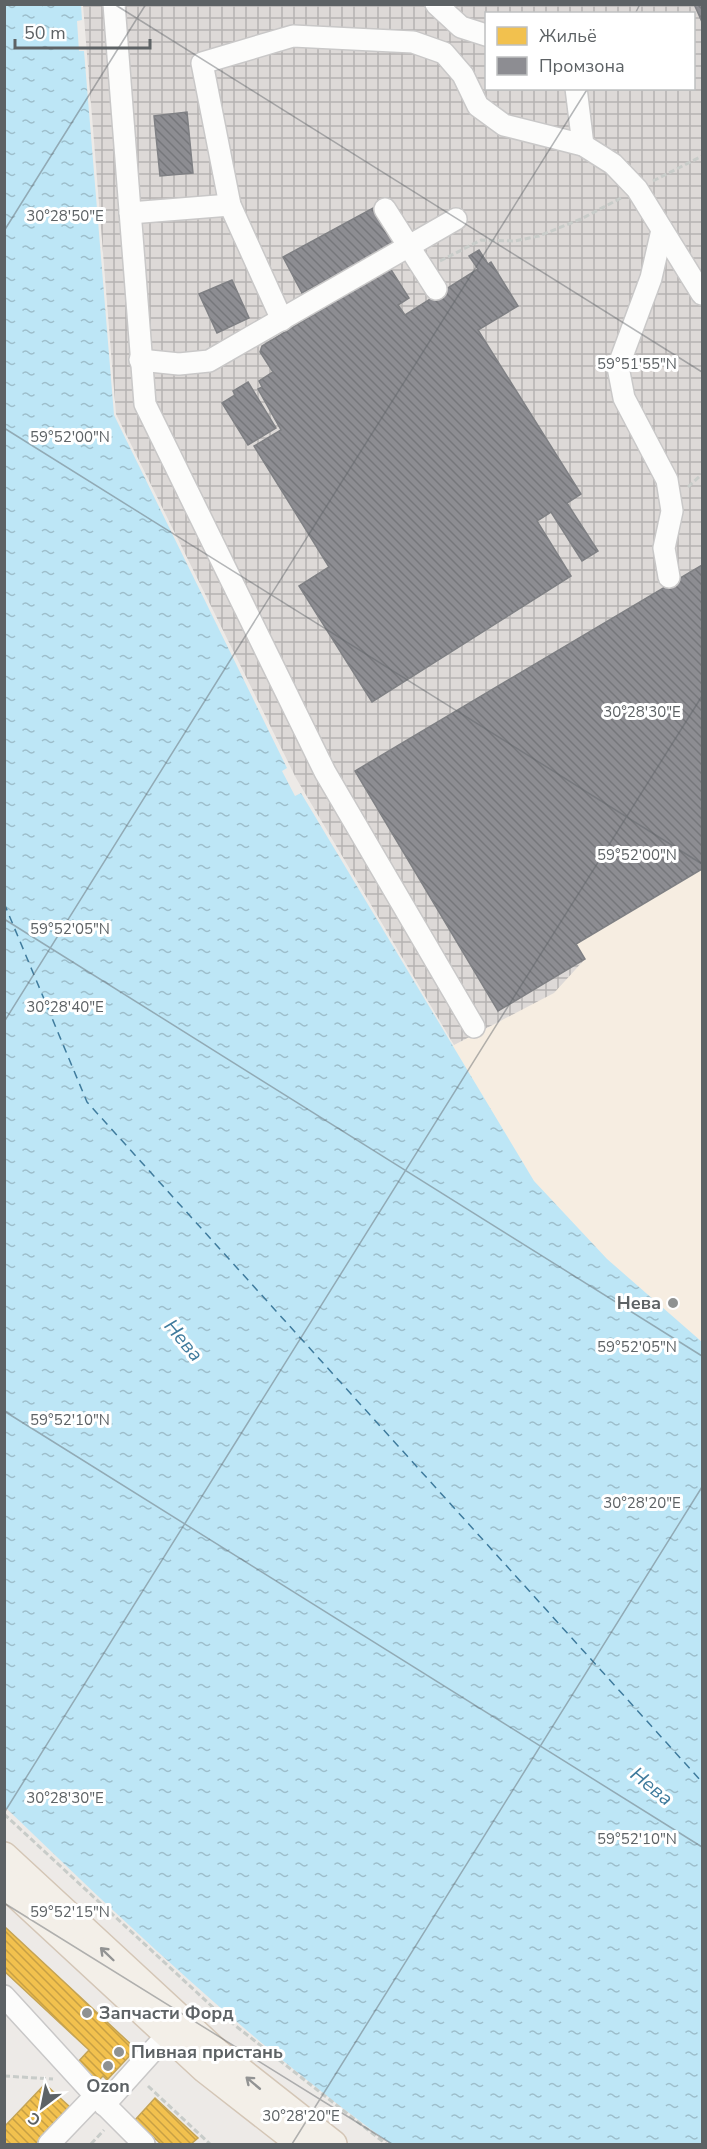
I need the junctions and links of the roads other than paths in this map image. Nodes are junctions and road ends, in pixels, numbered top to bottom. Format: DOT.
graph roads {
  1 [pos="114,4"];
  2 [pos="436,4"];
  3 [pos="461,27"];
  4 [pos="485,35"];
  5 [pos="444,53"];
  6 [pos="576,90"];
  7 [pos="583,145"];
  8 [pos="230,206"];
  9 [pos="385,209"];
  10 [pos="130,213"];
  11 [pos="456,219"];
  12 [pos="662,230"];
  13 [pos="409,246"];
  14 [pos="436,289"];
  15 [pos="702,294"];
  16 [pos="282,320"];
  17 [pos="140,360"];
  18 [pos="669,577"];
  19 [pos="474,1027"];
  20 [pos="4,1856"];
  21 [pos="4,1883"];
  22 [pos="4,1996"];
  23 [pos="167,2035"];
  24 [pos="100,2100"];
  25 [pos="49,2145"];
  26 [pos="144,2145"];
  27 [pos="300,2145"];
  28 [pos="333,2145"];
  1 -- 10 [label="lane"];
  2 -- 3 [label="lane"];
  3 -- 4 [label="lane"];
  3 -- 5 [label="lane"];
  5 -- 7 [label="lane"];
  5 -- 8 [label="lane"];
  6 -- 7 [label="lane"];
  7 -- 12 [label="lane"];
  8 -- 10 [label="lane"];
  8 -- 16 [label="lane"];
  9 -- 13 [label="lane"];
  10 -- 17 [label="lane"];
  11 -- 13 [label="lane"];
  12 -- 15 [label="lane"];
  12 -- 18 [label="lane"];
  13 -- 14 [label="lane"];
  13 -- 16 [label="lane"];
  16 -- 17 [label="lane"];
  17 -- 19 [label="lane"];
  28 -- 20 [label="main road, one-way"];
  21 -- 23 [label="main road"];
  22 -- 24 [label="lane"];
  23 -- 24 [label="lane"];
  23 -- 27 [label="main road"];
  24 -- 25 [label="lane"];
  24 -- 26 [label="lane"];
}
